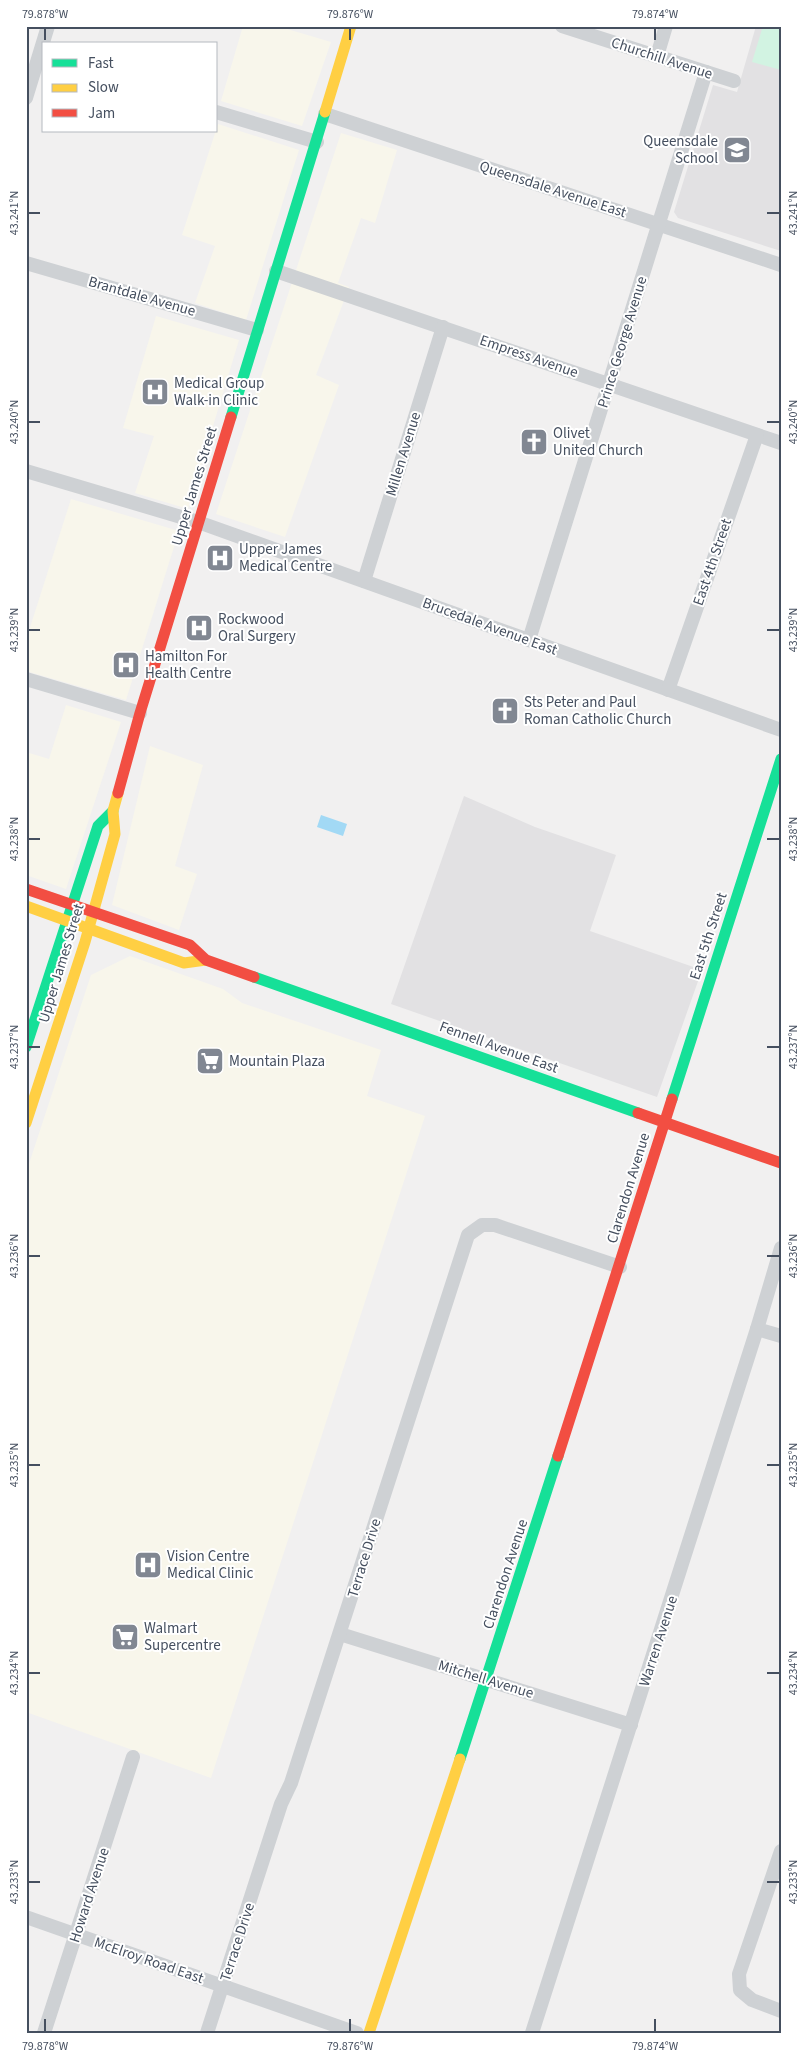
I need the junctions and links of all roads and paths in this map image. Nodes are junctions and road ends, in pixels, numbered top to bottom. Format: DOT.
graph roads {
  1 [pos="48,26"];
  2 [pos="351,26"];
  3 [pos="562,26"];
  4 [pos="666,26"];
  5 [pos="45,42"];
  6 [pos="657,56"];
  7 [pos="41,59"];
  8 [pos="706,72"];
  9 [pos="734,81"];
  10 [pos="26,98"];
  11 [pos="218,113"];
  12 [pos="325,114"];
  13 [pos="317,142"];
  14 [pos="657,223"];
  15 [pos="26,262"];
  16 [pos="781,265"];
  17 [pos="276,271"];
  18 [pos="443,327"];
  19 [pos="257,330"];
  20 [pos="610,384"];
  21 [pos="756,435"];
  22 [pos="781,443"];
  23 [pos="26,471"];
  24 [pos="198,522"];
  25 [pos="364,581"];
  26 [pos="529,640"];
  27 [pos="26,679"];
  28 [pos="668,690"];
  29 [pos="140,713"];
  30 [pos="781,730"];
  31 [pos="781,759"];
  32 [pos="113,812"];
  33 [pos="26,889"];
  34 [pos="26,906"];
  35 [pos="83,909"];
  36 [pos="78,925"];
  37 [pos="206,960"];
  38 [pos="26,1047"];
  39 [pos="26,1122"];
  40 [pos="664,1122"];
  41 [pos="781,1163"];
  42 [pos="781,1248"];
  43 [pos="620,1267"];
  44 [pos="757,1329"];
  45 [pos="781,1336"];
  46 [pos="340,1634"];
  47 [pos="487,1679"];
  48 [pos="631,1725"];
  49 [pos="133,1758"];
  50 [pos="781,1851"];
  51 [pos="26,1917"];
  52 [pos="77,1935"];
  53 [pos="222,1986"];
  54 [pos="781,2011"];
  55 [pos="44,2033"];
  56 [pos="207,2033"];
  57 [pos="357,2033"];
  58 [pos="368,2033"];
  59 [pos="532,2033"];
  1 -- 5 [label="street"];
  2 -- 12 [label="main road, Upper James Street"];
  3 -- 6 [label="street, Churchill Avenue"];
  4 -- 6 [label="street"];
  6 -- 8 [label="street, Churchill Avenue"];
  7 -- 10 [label="street"];
  8 -- 9 [label="street, Churchill Avenue"];
  8 -- 14 [label="street, Prince George Avenue"];
  11 -- 13 [label="street"];
  12 -- 13 [label="main road, Upper James Street"];
  12 -- 14 [label="street, Queensdale Avenue East"];
  13 -- 17 [label="main road, Upper James Street"];
  14 -- 16 [label="street, Queensdale Avenue East"];
  14 -- 20 [label="street, Prince George Avenue"];
  15 -- 19 [label="street, Brantdale Avenue"];
  17 -- 18 [label="street, Empress Avenue"];
  17 -- 19 [label="main road, Upper James Street"];
  18 -- 20 [label="street, Empress Avenue"];
  18 -- 25 [label="street, Millen Avenue"];
  19 -- 24 [label="main road, Upper James Street"];
  20 -- 21 [label="street, Empress Avenue"];
  20 -- 26 [label="street, Prince George Avenue"];
  21 -- 22 [label="street, Empress Avenue"];
  21 -- 28 [label="street, East 4th Street"];
  23 -- 24 [label="street, Brucedale Avenue East"];
  24 -- 25 [label="street, Brucedale Avenue East"];
  24 -- 29 [label="main road, Upper James Street"];
  25 -- 26 [label="street, Brucedale Avenue East"];
  26 -- 28 [label="street, Brucedale Avenue East"];
  27 -- 29 [label="street"];
  28 -- 30 [label="street, Brucedale Avenue East"];
  29 -- 32 [label="main road, Upper James Street"];
  31 -- 40 [label="main road, East 5th Street"];
  32 -- 35 [label="main road, Upper James Street"];
  32 -- 35 [label="main road, Upper James Street"];
  33 -- 35 [label="main road, Fennell Avenue East"];
  34 -- 36 [label="main road, Fennell Avenue East"];
  35 -- 36 [label="main road, Upper James Street"];
  35 -- 36 [label="main road, Upper James Street"];
  35 -- 37 [label="main road, Fennell Avenue East"];
  36 -- 37 [label="main road, Fennell Avenue East"];
  36 -- 38 [label="main road, Upper James Street"];
  36 -- 39 [label="main road, Upper James Street"];
  37 -- 40 [label="main road, Fennell Avenue East"];
  40 -- 41 [label="main road, Fennell Avenue East"];
  40 -- 43 [label="main road, Clarendon Avenue"];
  42 -- 44 [label="street, Warren Avenue"];
  43 -- 46 [label="street, Terrace Drive"];
  43 -- 47 [label="main road, Clarendon Avenue"];
  44 -- 45 [label="street"];
  44 -- 48 [label="street, Warren Avenue"];
  46 -- 47 [label="street, Mitchell Avenue"];
  46 -- 53 [label="street, Terrace Drive"];
  47 -- 48 [label="street, Mitchell Avenue"];
  47 -- 58 [label="main road, Clarendon Avenue"];
  48 -- 59 [label="street, Warren Avenue"];
  49 -- 52 [label="street, Howard Avenue"];
  50 -- 54 [label="street"];
  51 -- 52 [label="street, McElroy Road East"];
  52 -- 53 [label="street, McElroy Road East"];
  52 -- 55 [label="street, Howard Avenue"];
  53 -- 56 [label="street, Terrace Drive"];
  53 -- 57 [label="street, McElroy Road East"];
}
